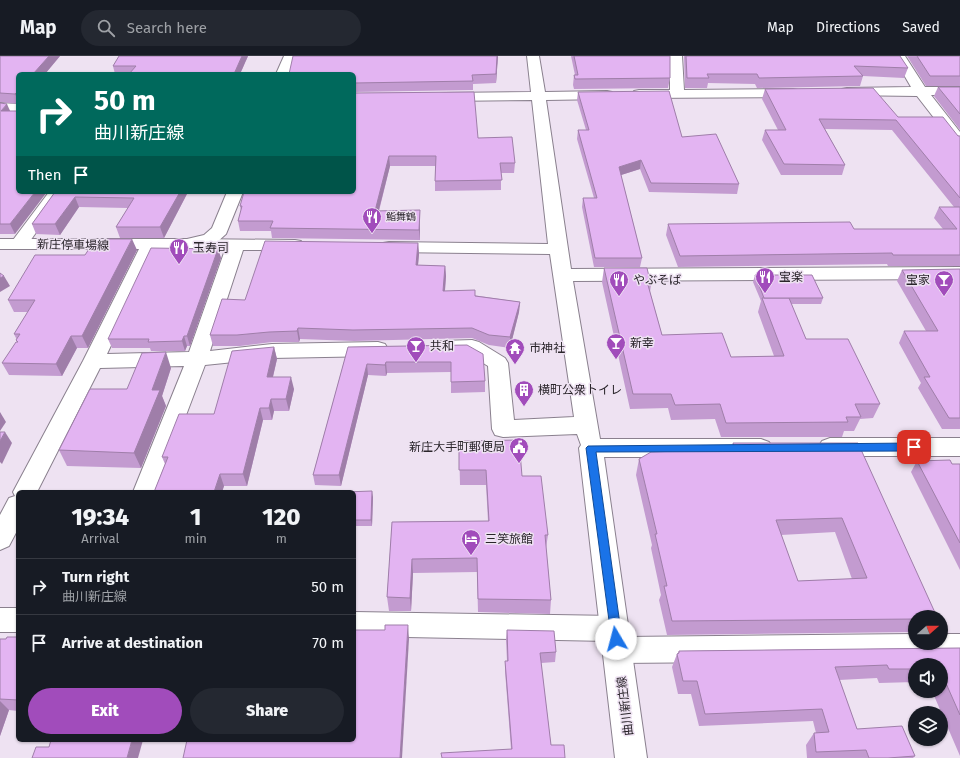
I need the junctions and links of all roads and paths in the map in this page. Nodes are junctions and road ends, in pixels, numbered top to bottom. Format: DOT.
graph roads {
  1 [pos="290,56"];
  2 [pos="533,56"];
  3 [pos="676,56"];
  4 [pos="899,56"];
  5 [pos="284,72"];
  6 [pos="960,91"];
  7 [pos="803,92"];
  8 [pos="835,92"];
  9 [pos="921,92"];
  10 [pos="677,93"];
  11 [pos="538,96"];
  12 [pos="431,97"];
  13 [pos="0,107"];
  14 [pos="16,108"];
  15 [pos="960,142"];
  16 [pos="56,194"];
  17 [pos="235,194"];
  18 [pos="0,244"];
  19 [pos="20,244"];
  20 [pos="187,244"];
  21 [pos="149,245"];
  22 [pos="236,245"];
  23 [pos="314,246"];
  24 [pos="369,246"];
  25 [pos="558,249"];
  26 [pos="960,273"];
  27 [pos="562,275"];
  28 [pos="426,348"];
  29 [pos="395,349"];
  30 [pos="197,359"];
  31 [pos="94,361"];
  32 [pos="589,437"];
  33 [pos="811,447"];
  34 [pos="960,447"];
  35 [pos="779,448"];
  36 [pos="26,490"];
  37 [pos="146,490"];
  38 [pos="16,509"];
  39 [pos="0,539"];
  40 [pos="0,620"];
  41 [pos="16,620"];
  42 [pos="356,624"];
  43 [pos="616,639"];
  44 [pos="960,647"];
  45 [pos="631,758"];
  1 -- 5 [label="street"];
  2 -- 11 [label="street, 曲川新庄線"];
  3 -- 10 [label="street"];
  4 -- 9 [label="street"];
  6 -- 9 [label="street"];
  7 -- 10 [label="street"];
  8 -- 9 [label="street"];
  9 -- 15 [label="street"];
  10 -- 11 [label="street"];
  11 -- 12 [label="street"];
  11 -- 25 [label="street, 曲川新庄線"];
  13 -- 14 [label="street"];
  16 -- 19 [label="street"];
  17 -- 20 [label="street, 新庄停車場線"];
  18 -- 19 [label="street, 新庄停車場線"];
  19 -- 21 [label="street, 新庄停車場線"];
  20 -- 21 [label="street, 新庄停車場線"];
  20 -- 22 [label="street"];
  21 -- 31 [label="street"];
  22 -- 23 [label="street"];
  22 -- 30 [label="street"];
  24 -- 25 [label="street"];
  25 -- 27 [label="street, 曲川新庄線"];
  26 -- 27 [label="street"];
  27 -- 32 [label="street, 曲川新庄線"];
  28 -- 32 [label="street"];
  29 -- 30 [label="street"];
  30 -- 31 [label="street"];
  30 -- 37 [label="street"];
  31 -- 36 [label="street"];
  32 -- 35 [label="street"];
  32 -- 43 [label="street, 曲川新庄線"];
  33 -- 34 [label="street"];
  38 -- 39 [label="street"];
  40 -- 41 [label="street"];
  42 -- 43 [label="street"];
  43 -- 44 [label="street"];
  43 -- 45 [label="street, 曲川新庄線"];
}
